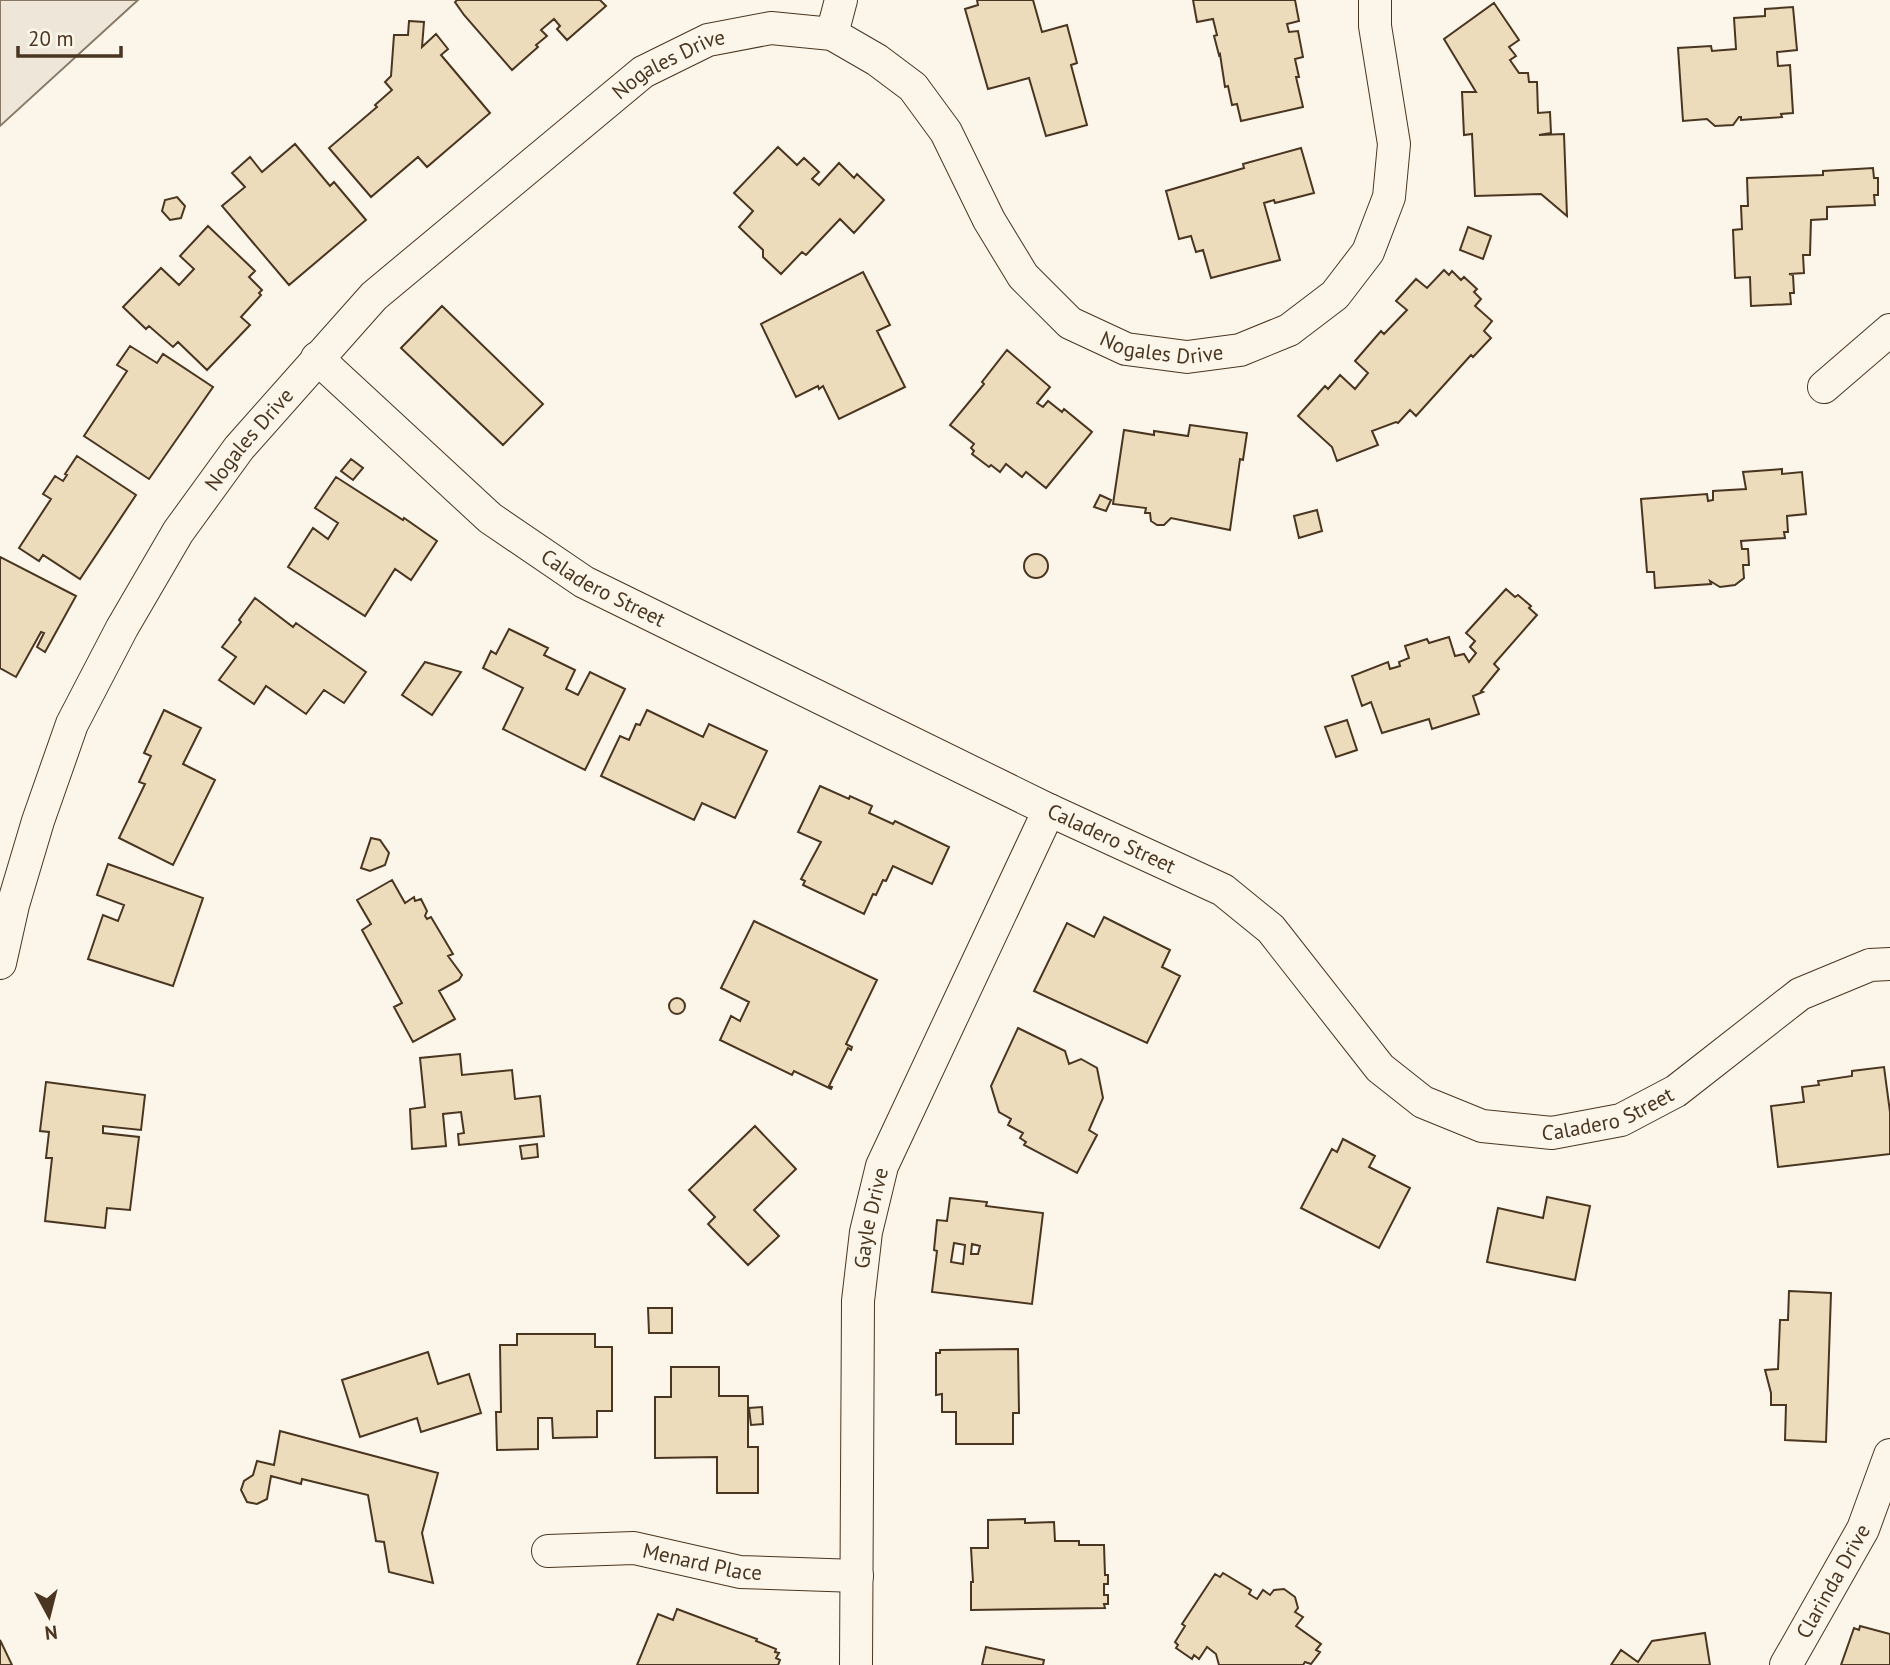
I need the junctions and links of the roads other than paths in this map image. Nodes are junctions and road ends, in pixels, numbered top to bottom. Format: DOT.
graph roads {
  1 [pos="841,0"];
  2 [pos="1375,0"];
  3 [pos="832,34"];
  4 [pos="1890,330"];
  5 [pos="317,358"];
  6 [pos="1824,387"];
  7 [pos="1049,810"];
  8 [pos="0,963"];
  9 [pos="1890,964"];
  10 [pos="1890,1455"];
  11 [pos="548,1551"];
  12 [pos="856,1576"];
  13 [pos="856,1665"];
  14 [pos="1786,1665"];
  1 -- 3 [label="street"];
  2 -- 3 [label="street, Nogales Drive"];
  3 -- 5 [label="street, Nogales Drive"];
  4 -- 6 [label="street"];
  5 -- 7 [label="street, Caladero Street"];
  5 -- 8 [label="street, Nogales Drive"];
  7 -- 9 [label="street, Caladero Street"];
  7 -- 12 [label="street, Gayle Drive"];
  10 -- 14 [label="street, Clarinda Drive"];
  11 -- 12 [label="street, Menard Place"];
  12 -- 13 [label="street, Gayle Drive"];
}
